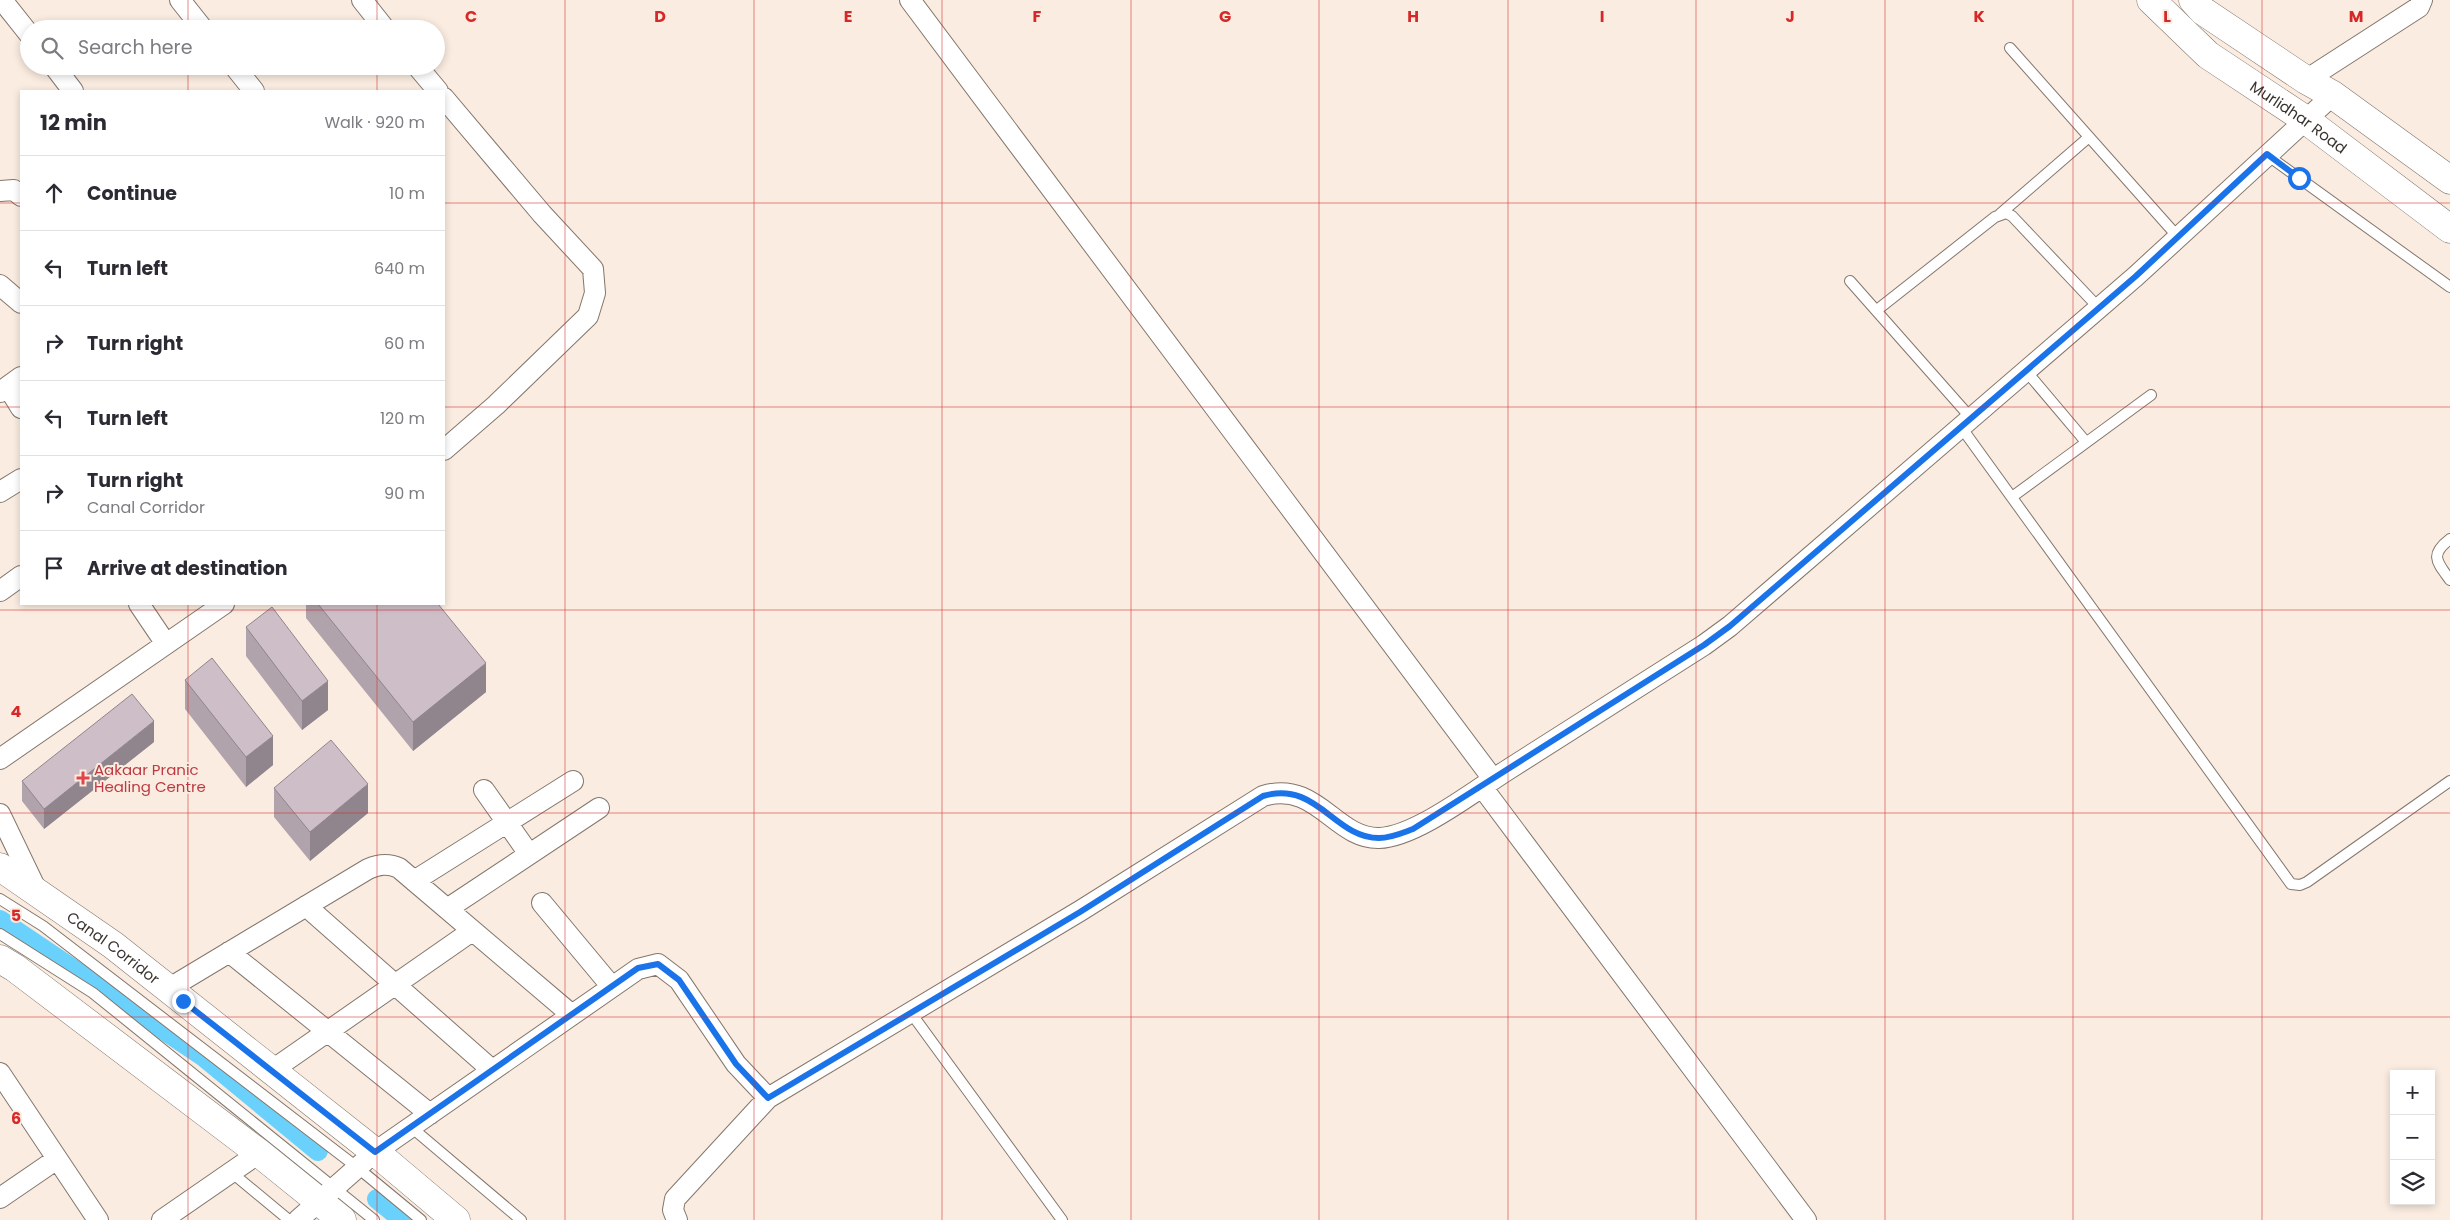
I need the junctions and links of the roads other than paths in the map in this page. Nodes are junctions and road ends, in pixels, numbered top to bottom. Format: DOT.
graph roads {
  1 [pos="2,0"];
  2 [pos="180,0"];
  3 [pos="362,0"];
  4 [pos="910,0"];
  5 [pos="2151,0"];
  6 [pos="2422,0"];
  7 [pos="2204,4"];
  8 [pos="196,20"];
  9 [pos="379,20"];
  10 [pos="20,23"];
  11 [pos="2010,48"];
  12 [pos="61,75"];
  13 [pos="241,75"];
  14 [pos="425,75"];
  15 [pos="2306,80"];
  16 [pos="72,90"];
  17 [pos="253,90"];
  18 [pos="437,90"];
  19 [pos="2333,95"];
  20 [pos="445,99"];
  21 [pos="2306,120"];
  22 [pos="2089,137"];
  23 [pos="2267,154"];
  24 [pos="2450,180"];
  25 [pos="0,191"];
  26 [pos="20,195"];
  27 [pos="2000,214"];
  28 [pos="2450,229"];
  29 [pos="2178,237"];
  30 [pos="1850,281"];
  31 [pos="0,285"];
  32 [pos="2450,287"];
  33 [pos="20,302"];
  34 [pos="2099,308"];
  35 [pos="1877,310"];
  36 [pos="2026,371"];
  37 [pos="10,385"];
  38 [pos="2151,395"];
  39 [pos="20,406"];
  40 [pos="1966,422"];
  41 [pos="2086,442"];
  42 [pos="445,449"];
  43 [pos="20,479"];
  44 [pos="0,492"];
  45 [pos="2012,497"];
  46 [pos="2450,539"];
  47 [pos="20,577"];
  48 [pos="2450,580"];
  49 [pos="0,591"];
  50 [pos="140,605"];
  51 [pos="223,605"];
  52 [pos="166,644"];
  53 [pos="0,759"];
  54 [pos="2450,781"];
  55 [pos="574,782"];
  56 [pos="1487,783"];
  57 [pos="484,790"];
  58 [pos="598,808"];
  59 [pos="0,814"];
  60 [pos="507,823"];
  61 [pos="529,854"];
  62 [pos="0,867"];
  63 [pos="414,881"];
  64 [pos="37,891"];
  65 [pos="0,900"];
  66 [pos="542,903"];
  67 [pos="306,906"];
  68 [pos="447,909"];
  69 [pos="472,930"];
  70 [pos="0,934"];
  71 [pos="229,952"];
  72 [pos="5,967"];
  73 [pos="394,986"];
  74 [pos="612,987"];
  75 [pos="168,989"];
  76 [pos="911,1013"];
  77 [pos="572,1015"];
  78 [pos="328,1032"];
  79 [pos="492,1070"];
  80 [pos="272,1071"];
  81 [pos="0,1073"];
  82 [pos="768,1098"];
  83 [pos="430,1114"];
  84 [pos="411,1127"];
  85 [pos="259,1153"];
  86 [pos="57,1159"];
  87 [pos="366,1160"];
  88 [pos="231,1172"];
  89 [pos="326,1193"];
  90 [pos="0,1198"];
  91 [pos="98,1220"];
  92 [pos="162,1220"];
  93 [pos="289,1220"];
  94 [pos="298,1220"];
  95 [pos="342,1220"];
  96 [pos="374,1220"];
  97 [pos="422,1220"];
  98 [pos="456,1220"];
  99 [pos="521,1220"];
  100 [pos="677,1220"];
  101 [pos="1062,1220"];
  102 [pos="1806,1220"];
  1 -- 10 [label="street"];
  2 -- 8 [label="street"];
  3 -- 9 [label="street"];
  4 -- 56 [label="street"];
  5 -- 21 [label="street, Murlidhar Road"];
  6 -- 15 [label="street"];
  7 -- 15 [label="street"];
  11 -- 22 [label="lane"];
  12 -- 16 [label="street"];
  13 -- 17 [label="street"];
  14 -- 18 [label="street"];
  15 -- 19 [label="street"];
  19 -- 21 [label="street"];
  19 -- 24 [label="street"];
  20 -- 42 [label="street"];
  21 -- 23 [label="street"];
  21 -- 28 [label="street, Murlidhar Road"];
  22 -- 27 [label="lane"];
  22 -- 29 [label="lane"];
  23 -- 29 [label="street"];
  23 -- 32 [label="lane"];
  25 -- 26 [label="street"];
  27 -- 34 [label="lane"];
  27 -- 35 [label="lane"];
  29 -- 34 [label="street"];
  30 -- 35 [label="lane"];
  31 -- 33 [label="street"];
  34 -- 36 [label="street"];
  35 -- 40 [label="lane"];
  36 -- 40 [label="street"];
  36 -- 41 [label="lane"];
  37 -- 39 [label="street"];
  38 -- 41 [label="lane"];
  40 -- 45 [label="lane"];
  40 -- 56 [label="street"];
  41 -- 45 [label="lane"];
  43 -- 44 [label="street"];
  45 -- 54 [label="lane"];
  46 -- 48 [label="lane"];
  47 -- 49 [label="street"];
  50 -- 52 [label="street"];
  51 -- 52 [label="street"];
  52 -- 53 [label="street"];
  55 -- 60 [label="street"];
  56 -- 76 [label="street"];
  56 -- 102 [label="street"];
  57 -- 60 [label="street"];
  58 -- 61 [label="street"];
  59 -- 64 [label="street"];
  60 -- 61 [label="street"];
  60 -- 63 [label="street"];
  61 -- 68 [label="street"];
  62 -- 64 [label="street, Canal Corridor"];
  63 -- 67 [label="street"];
  63 -- 68 [label="street"];
  64 -- 75 [label="street, Canal Corridor"];
  65 -- 87 [label="lane"];
  66 -- 74 [label="street"];
  67 -- 71 [label="street"];
  67 -- 73 [label="street"];
  68 -- 69 [label="street"];
  69 -- 73 [label="street"];
  69 -- 77 [label="street"];
  70 -- 89 [label="lane"];
  71 -- 75 [label="street"];
  71 -- 78 [label="street"];
  72 -- 85 [label="street"];
  73 -- 78 [label="street"];
  73 -- 79 [label="street"];
  74 -- 77 [label="street"];
  74 -- 82 [label="street"];
  75 -- 80 [label="street, Canal Corridor"];
  76 -- 82 [label="street"];
  76 -- 101 [label="lane"];
  77 -- 79 [label="street"];
  78 -- 80 [label="street"];
  78 -- 83 [label="street"];
  79 -- 83 [label="street"];
  80 -- 87 [label="street, Canal Corridor"];
  81 -- 86 [label="street"];
  82 -- 100 [label="street"];
  83 -- 84 [label="street"];
  84 -- 87 [label="street"];
  84 -- 99 [label="lane"];
  85 -- 88 [label="street"];
  85 -- 89 [label="street"];
  86 -- 90 [label="street"];
  86 -- 91 [label="street"];
  87 -- 89 [label="street"];
  87 -- 97 [label="lane"];
  87 -- 98 [label="street, Canal Corridor"];
  88 -- 92 [label="street"];
  88 -- 93 [label="lane"];
  89 -- 94 [label="street"];
  89 -- 95 [label="street"];
  89 -- 96 [label="lane"];
}
